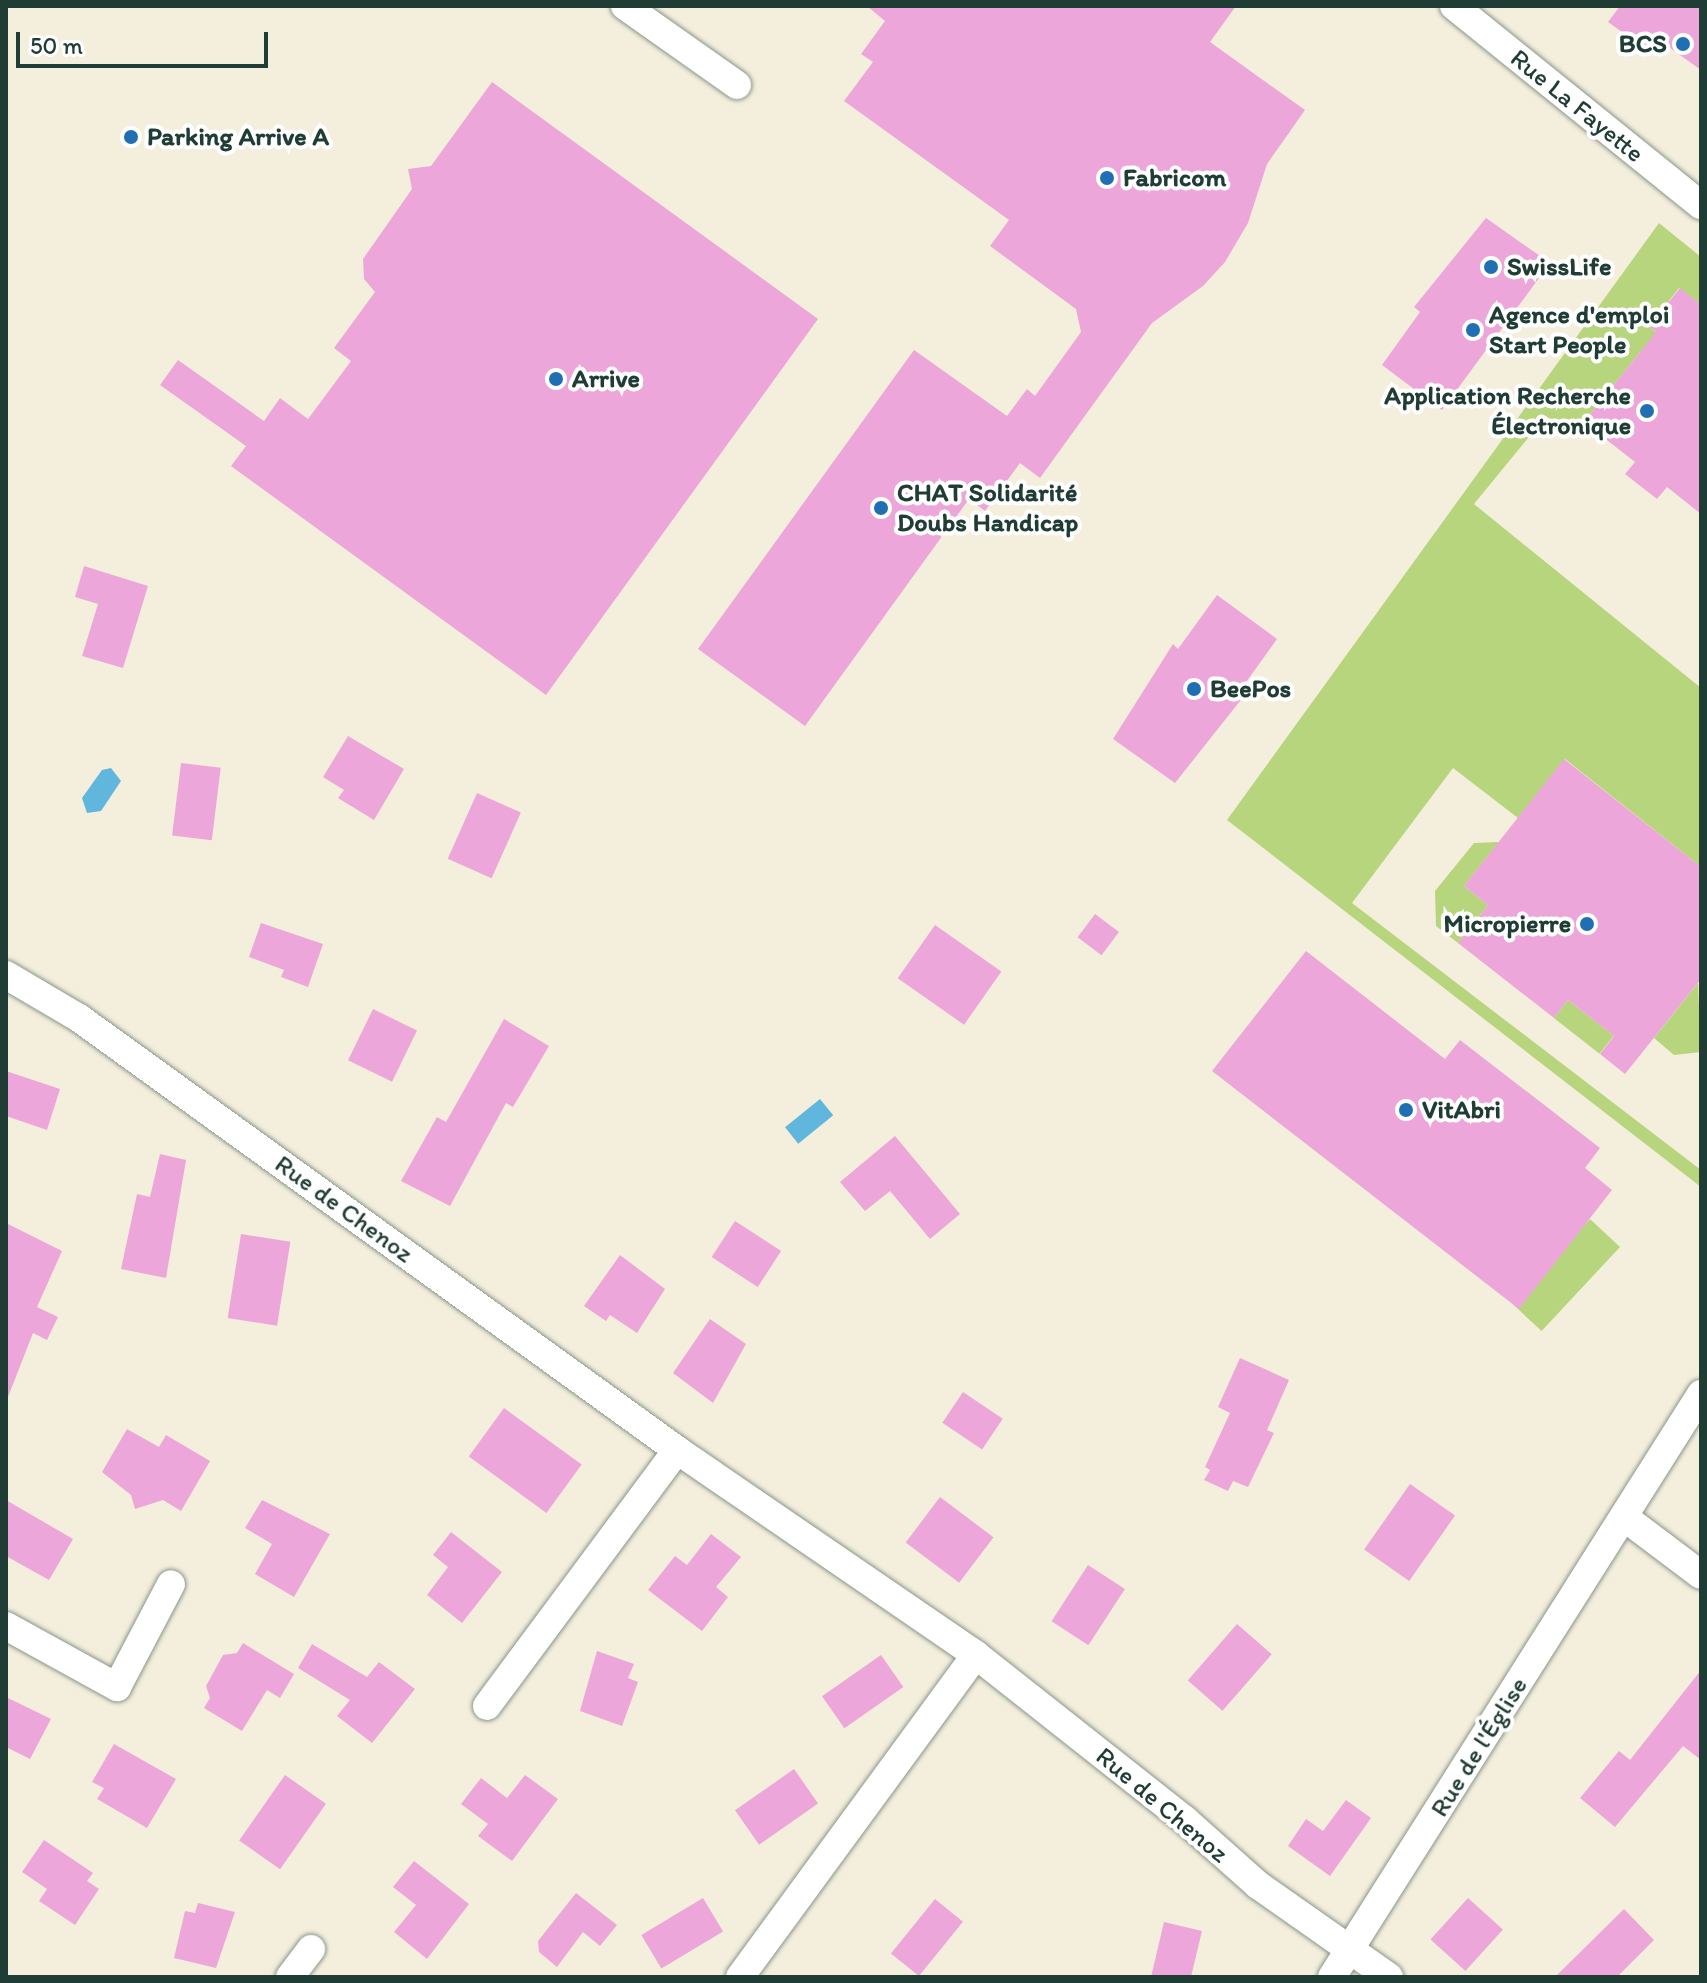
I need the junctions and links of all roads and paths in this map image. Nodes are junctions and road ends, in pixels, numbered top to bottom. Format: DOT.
graph roads {
  1 [pos="625,6"];
  2 [pos="1454,6"];
  3 [pos="737,85"];
  4 [pos="1701,205"];
  5 [pos="6,975"];
  6 [pos="1701,1394"];
  7 [pos="677,1450"];
  8 [pos="1624,1517"];
  9 [pos="1701,1575"];
  10 [pos="171,1584"];
  11 [pos="6,1626"];
  12 [pos="976,1655"];
  13 [pos="487,1706"];
  14 [pos="311,1949"];
  15 [pos="1350,1951"];
  16 [pos="290,1977"];
  17 [pos="740,1977"];
  18 [pos="1332,1977"];
  19 [pos="1389,1977"];
  1 -- 3 [label="street"];
  2 -- 4 [label="street, Rue La Fayette"];
  5 -- 7 [label="street, Rue de Chenoz"];
  6 -- 8 [label="street, Rue de l'Église"];
  7 -- 12 [label="street, Rue de Chenoz"];
  7 -- 13 [label="street"];
  8 -- 9 [label="street"];
  8 -- 15 [label="street, Rue de l'Église"];
  10 -- 11 [label="street"];
  12 -- 15 [label="street, Rue de Chenoz"];
  12 -- 17 [label="street"];
  14 -- 16 [label="street"];
  15 -- 18 [label="street, Rue de l'Église"];
  15 -- 19 [label="street, Rue de Chenoz"];
}
